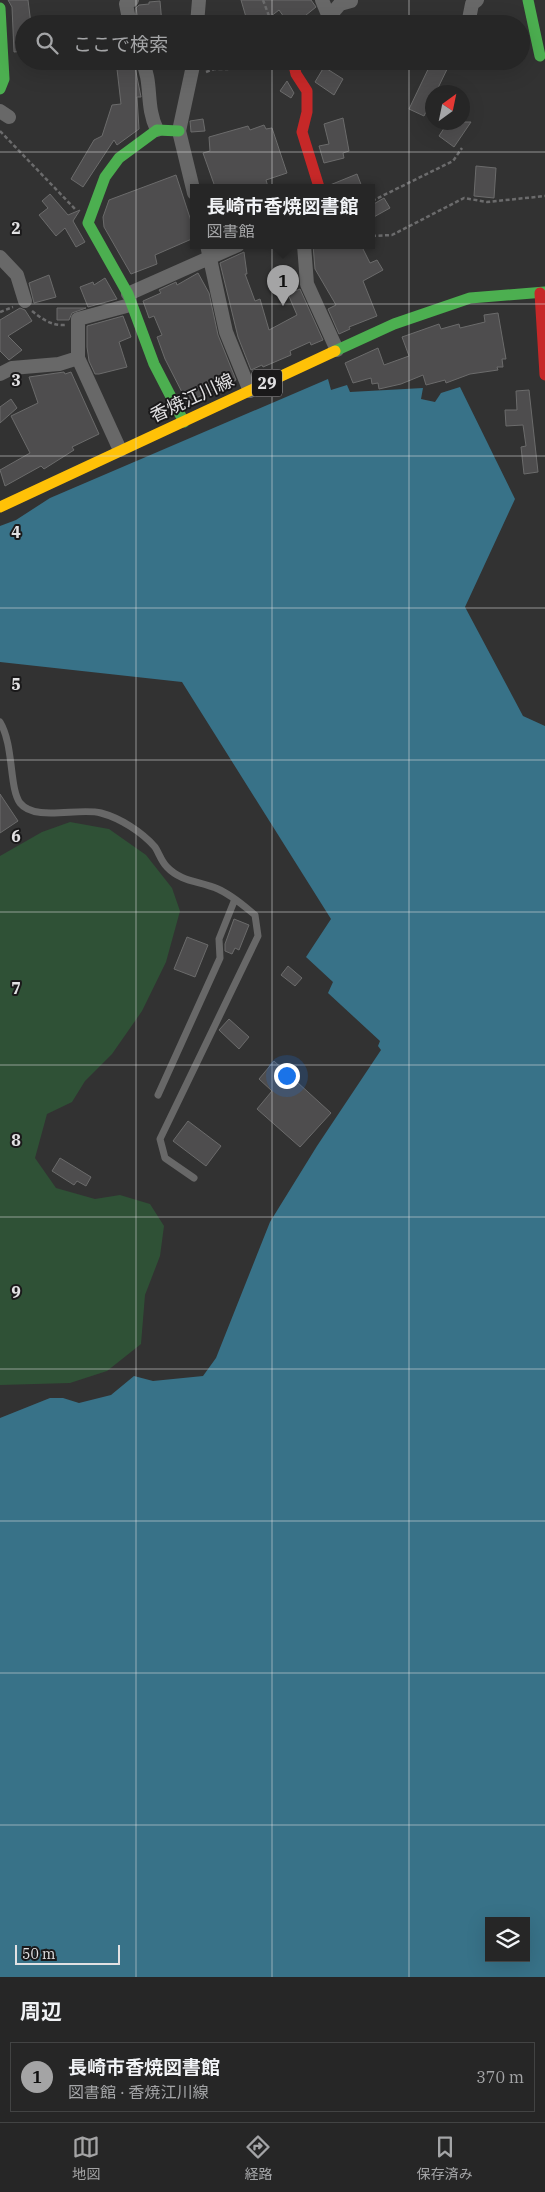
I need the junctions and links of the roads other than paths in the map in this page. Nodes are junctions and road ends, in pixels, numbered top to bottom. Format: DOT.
graph roads {
  1 [pos="132,0"];
  2 [pos="199,0"];
  3 [pos="322,0"];
  4 [pos="478,0"];
  5 [pos="528,0"];
  6 [pos="351,1"];
  7 [pos="0,8"];
  8 [pos="128,15"];
  9 [pos="198,15"];
  10 [pos="326,15"];
  11 [pos="332,15"];
  12 [pos="470,15"];
  13 [pos="540,56"];
  14 [pos="146,70"];
  15 [pos="192,70"];
  16 [pos="295,70"];
  17 [pos="0,89"];
  18 [pos="157,130"];
  19 [pos="179,131"];
  20 [pos="192,184"];
  21 [pos="318,184"];
  22 [pos="304,249"];
  23 [pos="208,250"];
  24 [pos="0,257"];
  25 [pos="542,292"];
  26 [pos="129,299"];
  27 [pos="25,301"];
  28 [pos="337,350"];
  29 [pos="78,358"];
  30 [pos="0,374"];
  31 [pos="545,375"];
  32 [pos="250,391"];
  33 [pos="184,422"];
  34 [pos="120,450"];
  35 [pos="0,508"];
  36 [pos="0,722"];
  37 [pos="235,899"];
  38 [pos="158,1096"];
  39 [pos="194,1178"];
  1 -- 8 [label="street"];
  2 -- 9 [label="street"];
  3 -- 10 [label="street"];
  4 -- 12 [label="street"];
  5 -- 13 [label="street"];
  6 -- 11 [label="street"];
  7 -- 17 [label="street"];
  14 -- 18 [label="street"];
  15 -- 19 [label="street"];
  16 -- 21 [label="street"];
  18 -- 19 [label="street"];
  18 -- 26 [label="street"];
  19 -- 20 [label="street"];
  22 -- 28 [label="street"];
  23 -- 26 [label="street"];
  23 -- 32 [label="street"];
  24 -- 27 [label="street"];
  25 -- 28 [label="street, 香焼江川線 / 29"];
  25 -- 31 [label="street"];
  26 -- 29 [label="street"];
  26 -- 33 [label="street"];
  28 -- 32 [label="street, 香焼江川線 / 29"];
  29 -- 30 [label="street"];
  29 -- 34 [label="street"];
  32 -- 33 [label="street, 香焼江川線 / 29"];
  33 -- 34 [label="street, 香焼江川線 / 29"];
  34 -- 35 [label="street, 香焼江川線 / 29"];
  36 -- 37 [label="lane"];
  37 -- 38 [label="lane"];
  37 -- 39 [label="lane"];
}
